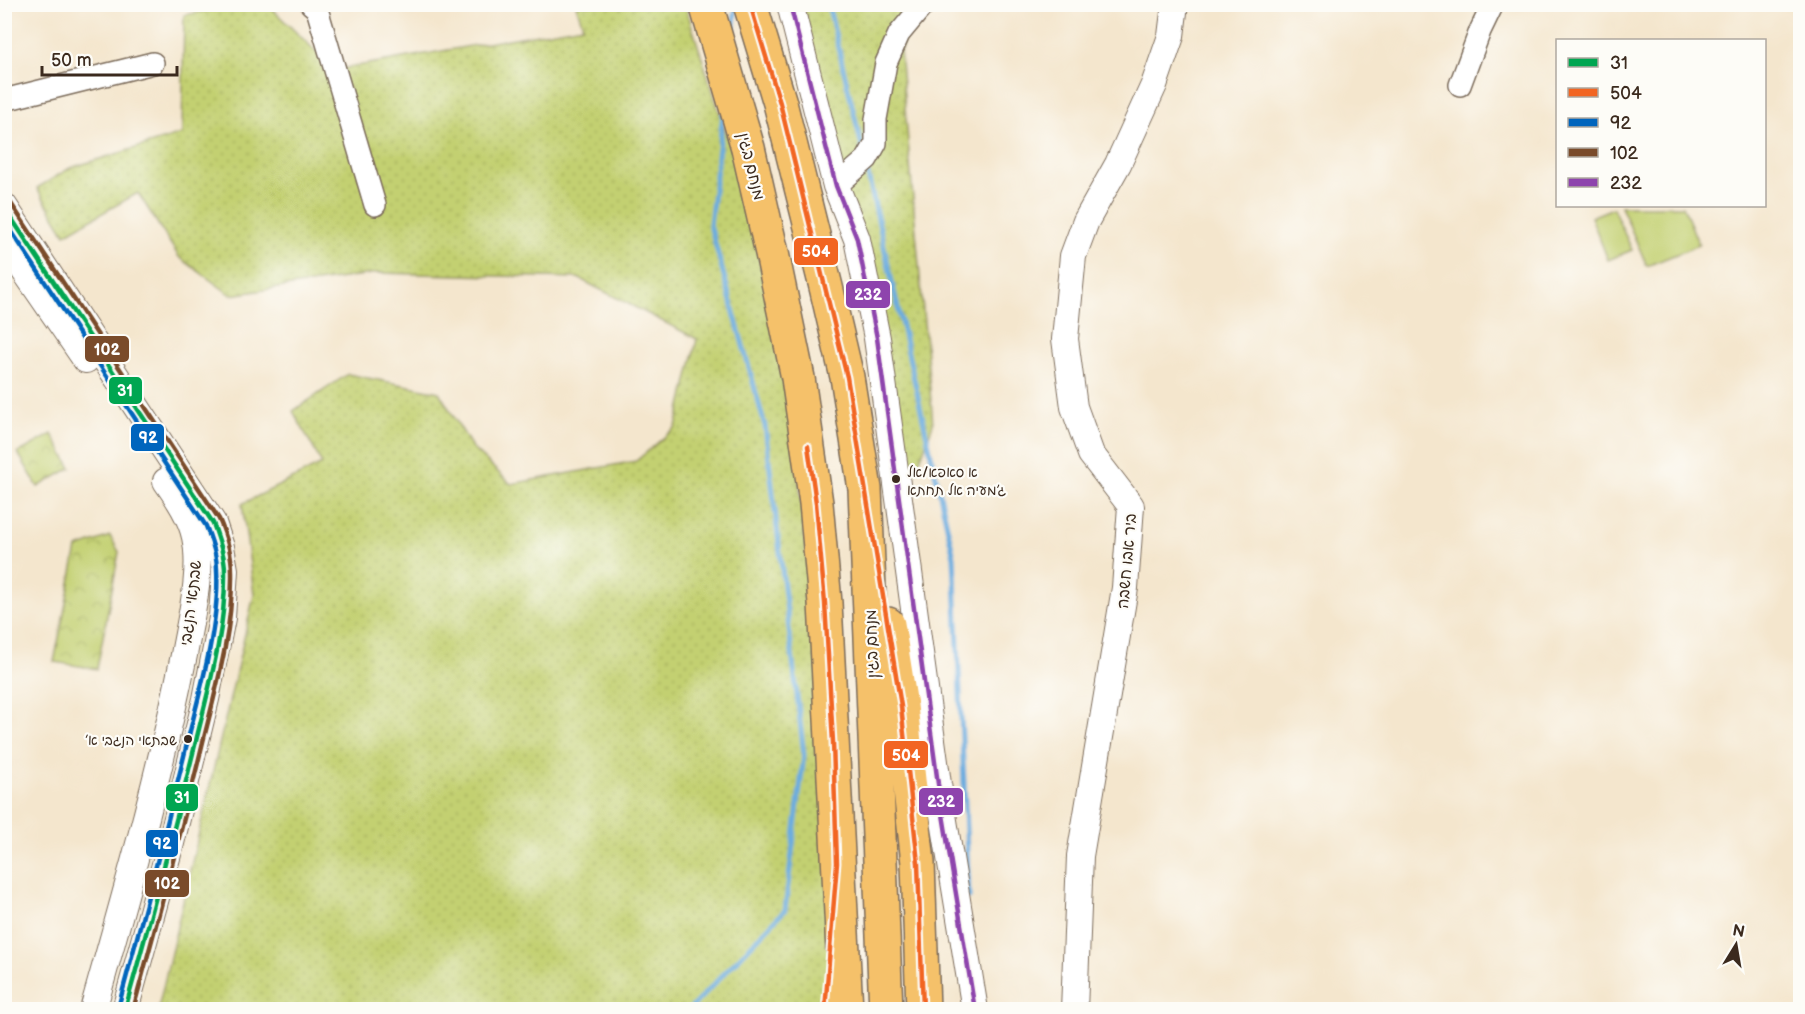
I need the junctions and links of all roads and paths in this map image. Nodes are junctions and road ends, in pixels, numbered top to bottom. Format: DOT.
graph roads {
  1 [pos="311,4"];
  2 [pos="706,4"];
  3 [pos="750,4"];
  4 [pos="790,4"];
  5 [pos="924,4"];
  6 [pos="1175,4"];
  7 [pos="1493,4"];
  8 [pos="153,63"];
  9 [pos="1460,85"];
  10 [pos="4,100"];
  11 [pos="836,186"];
  12 [pos="375,205"];
  13 [pos="4,206"];
  14 [pos="4,241"];
  15 [pos="865,489"];
  16 [pos="837,863"];
  17 [pos="93,1010"];
  18 [pos="125,1010"];
  19 [pos="825,1010"];
  20 [pos="846,1010"];
  21 [pos="886,1010"];
  22 [pos="923,1010"];
  23 [pos="975,1010"];
  24 [pos="1074,1010"];
  1 -- 12 [label="street"];
  2 -- 16 [label="highway, מנחם בגין"];
  3 -- 15 [label="highway, מנחם בגין"];
  4 -- 11 [label="street"];
  5 -- 11 [label="street"];
  6 -- 24 [label="street, ביר אבו חשבה"];
  7 -- 9 [label="street"];
  8 -- 10 [label="street"];
  11 -- 23 [label="street"];
  13 -- 18 [label="street, שבתאי הנגבי"];
  14 -- 17 [label="street, שבתאי הנגבי"];
  15 -- 21 [label="highway, מנחם בגין"];
  15 -- 22 [label="highway"];
  16 -- 19 [label="highway"];
  16 -- 20 [label="highway, מנחם בגין"];
}
